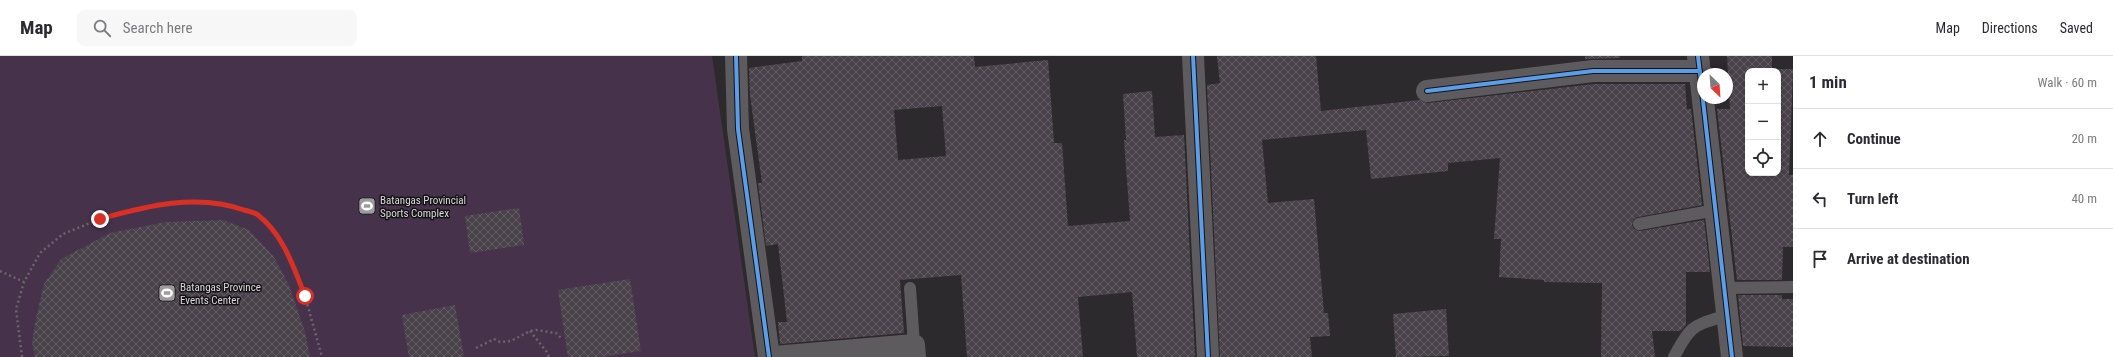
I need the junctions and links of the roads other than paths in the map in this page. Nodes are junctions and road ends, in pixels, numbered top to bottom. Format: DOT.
graph roads {
  1 [pos="736,56"];
  2 [pos="1193,56"];
  3 [pos="1699,64"];
  4 [pos="1427,92"];
  5 [pos="1716,210"];
  6 [pos="1640,224"];
  7 [pos="1793,287"];
  8 [pos="910,288"];
  9 [pos="1724,288"];
  10 [pos="1728,315"];
  11 [pos="914,351"];
  12 [pos="769,357"];
  13 [pos="774,357"];
  14 [pos="1208,357"];
  15 [pos="1674,357"];
  16 [pos="1732,357"];
  1 -- 12 [label="street"];
  2 -- 14 [label="street"];
  3 -- 4 [label="street"];
  3 -- 5 [label="street"];
  5 -- 6 [label="lane"];
  5 -- 9 [label="street"];
  7 -- 9 [label="lane"];
  8 -- 11 [label="lane"];
  9 -- 10 [label="street"];
  10 -- 15 [label="lane"];
  10 -- 16 [label="street"];
  11 -- 13 [label="street"];
}
